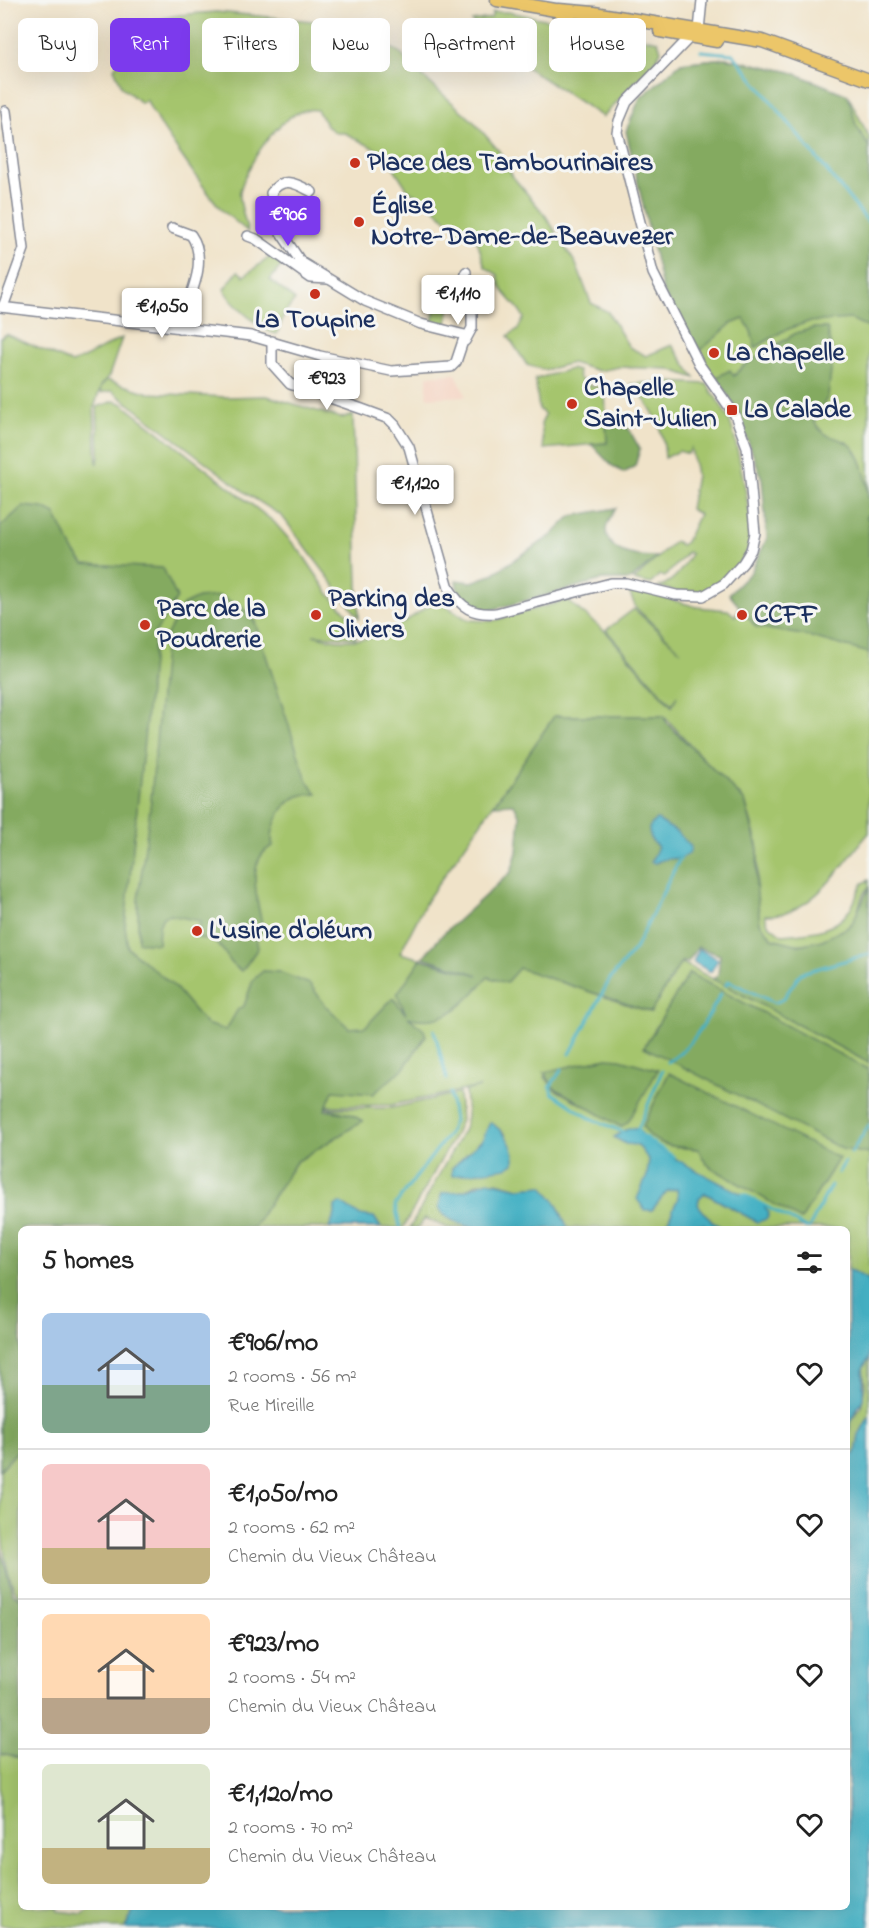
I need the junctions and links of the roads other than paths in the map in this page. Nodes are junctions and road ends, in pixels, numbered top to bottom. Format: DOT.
graph roads {
  1 [pos="497,0"];
  2 [pos="702,0"];
  3 [pos="559,10"];
  4 [pos="693,35"];
  5 [pos="804,56"];
  6 [pos="869,80"];
  7 [pos="6,111"];
  8 [pos="312,192"];
  9 [pos="172,228"];
  10 [pos="248,237"];
  11 [pos="466,272"];
  12 [pos="327,279"];
  13 [pos="2,307"];
  14 [pos="179,328"];
  15 [pos="272,341"];
  16 [pos="460,351"];
  1 -- 3 [label="main road"];
  2 -- 4 [label="street"];
  3 -- 4 [label="main road"];
  3 -- 4 [label="main road"];
  4 -- 5 [label="main road"];
  4 -- 5 [label="main road"];
  4 -- 15 [label="street"];
  5 -- 6 [label="main road"];
  7 -- 13 [label="street"];
  8 -- 12 [label="street"];
  9 -- 14 [label="street"];
  10 -- 12 [label="street"];
  11 -- 16 [label="street"];
  12 -- 16 [label="street"];
  13 -- 14 [label="street"];
  14 -- 15 [label="street"];
  15 -- 16 [label="street"];
}
